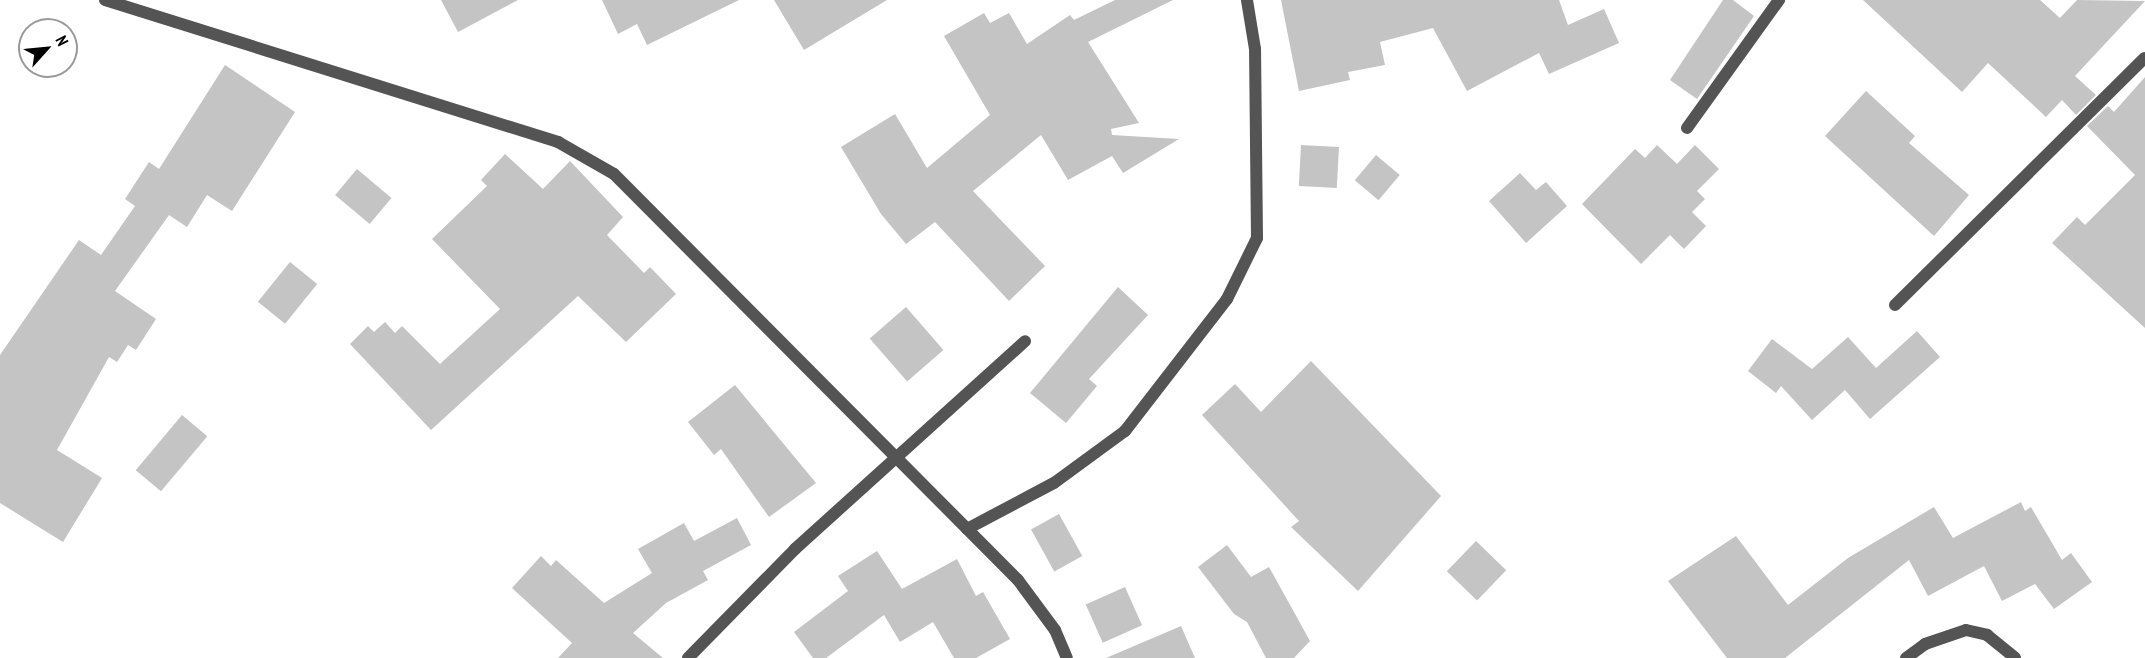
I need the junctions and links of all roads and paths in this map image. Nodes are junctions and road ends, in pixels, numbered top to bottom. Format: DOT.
graph roads {
  1 [pos="105,0"];
  2 [pos="1247,0"];
  3 [pos="1779,0"];
  4 [pos="2145,58"];
  5 [pos="1687,128"];
  6 [pos="1895,305"];
  7 [pos="1024,341"];
  8 [pos="898,460"];
  9 [pos="967,529"];
  10 [pos="687,658"];
  11 [pos="1067,658"];
  12 [pos="1906,658"];
  13 [pos="2015,658"];
  1 -- 8 [label="street"];
  2 -- 9 [label="street"];
  3 -- 5 [label="street"];
  4 -- 6 [label="street"];
  7 -- 8 [label="street"];
  8 -- 9 [label="street"];
  8 -- 10 [label="street"];
  9 -- 11 [label="street"];
  12 -- 13 [label="street"];
}
